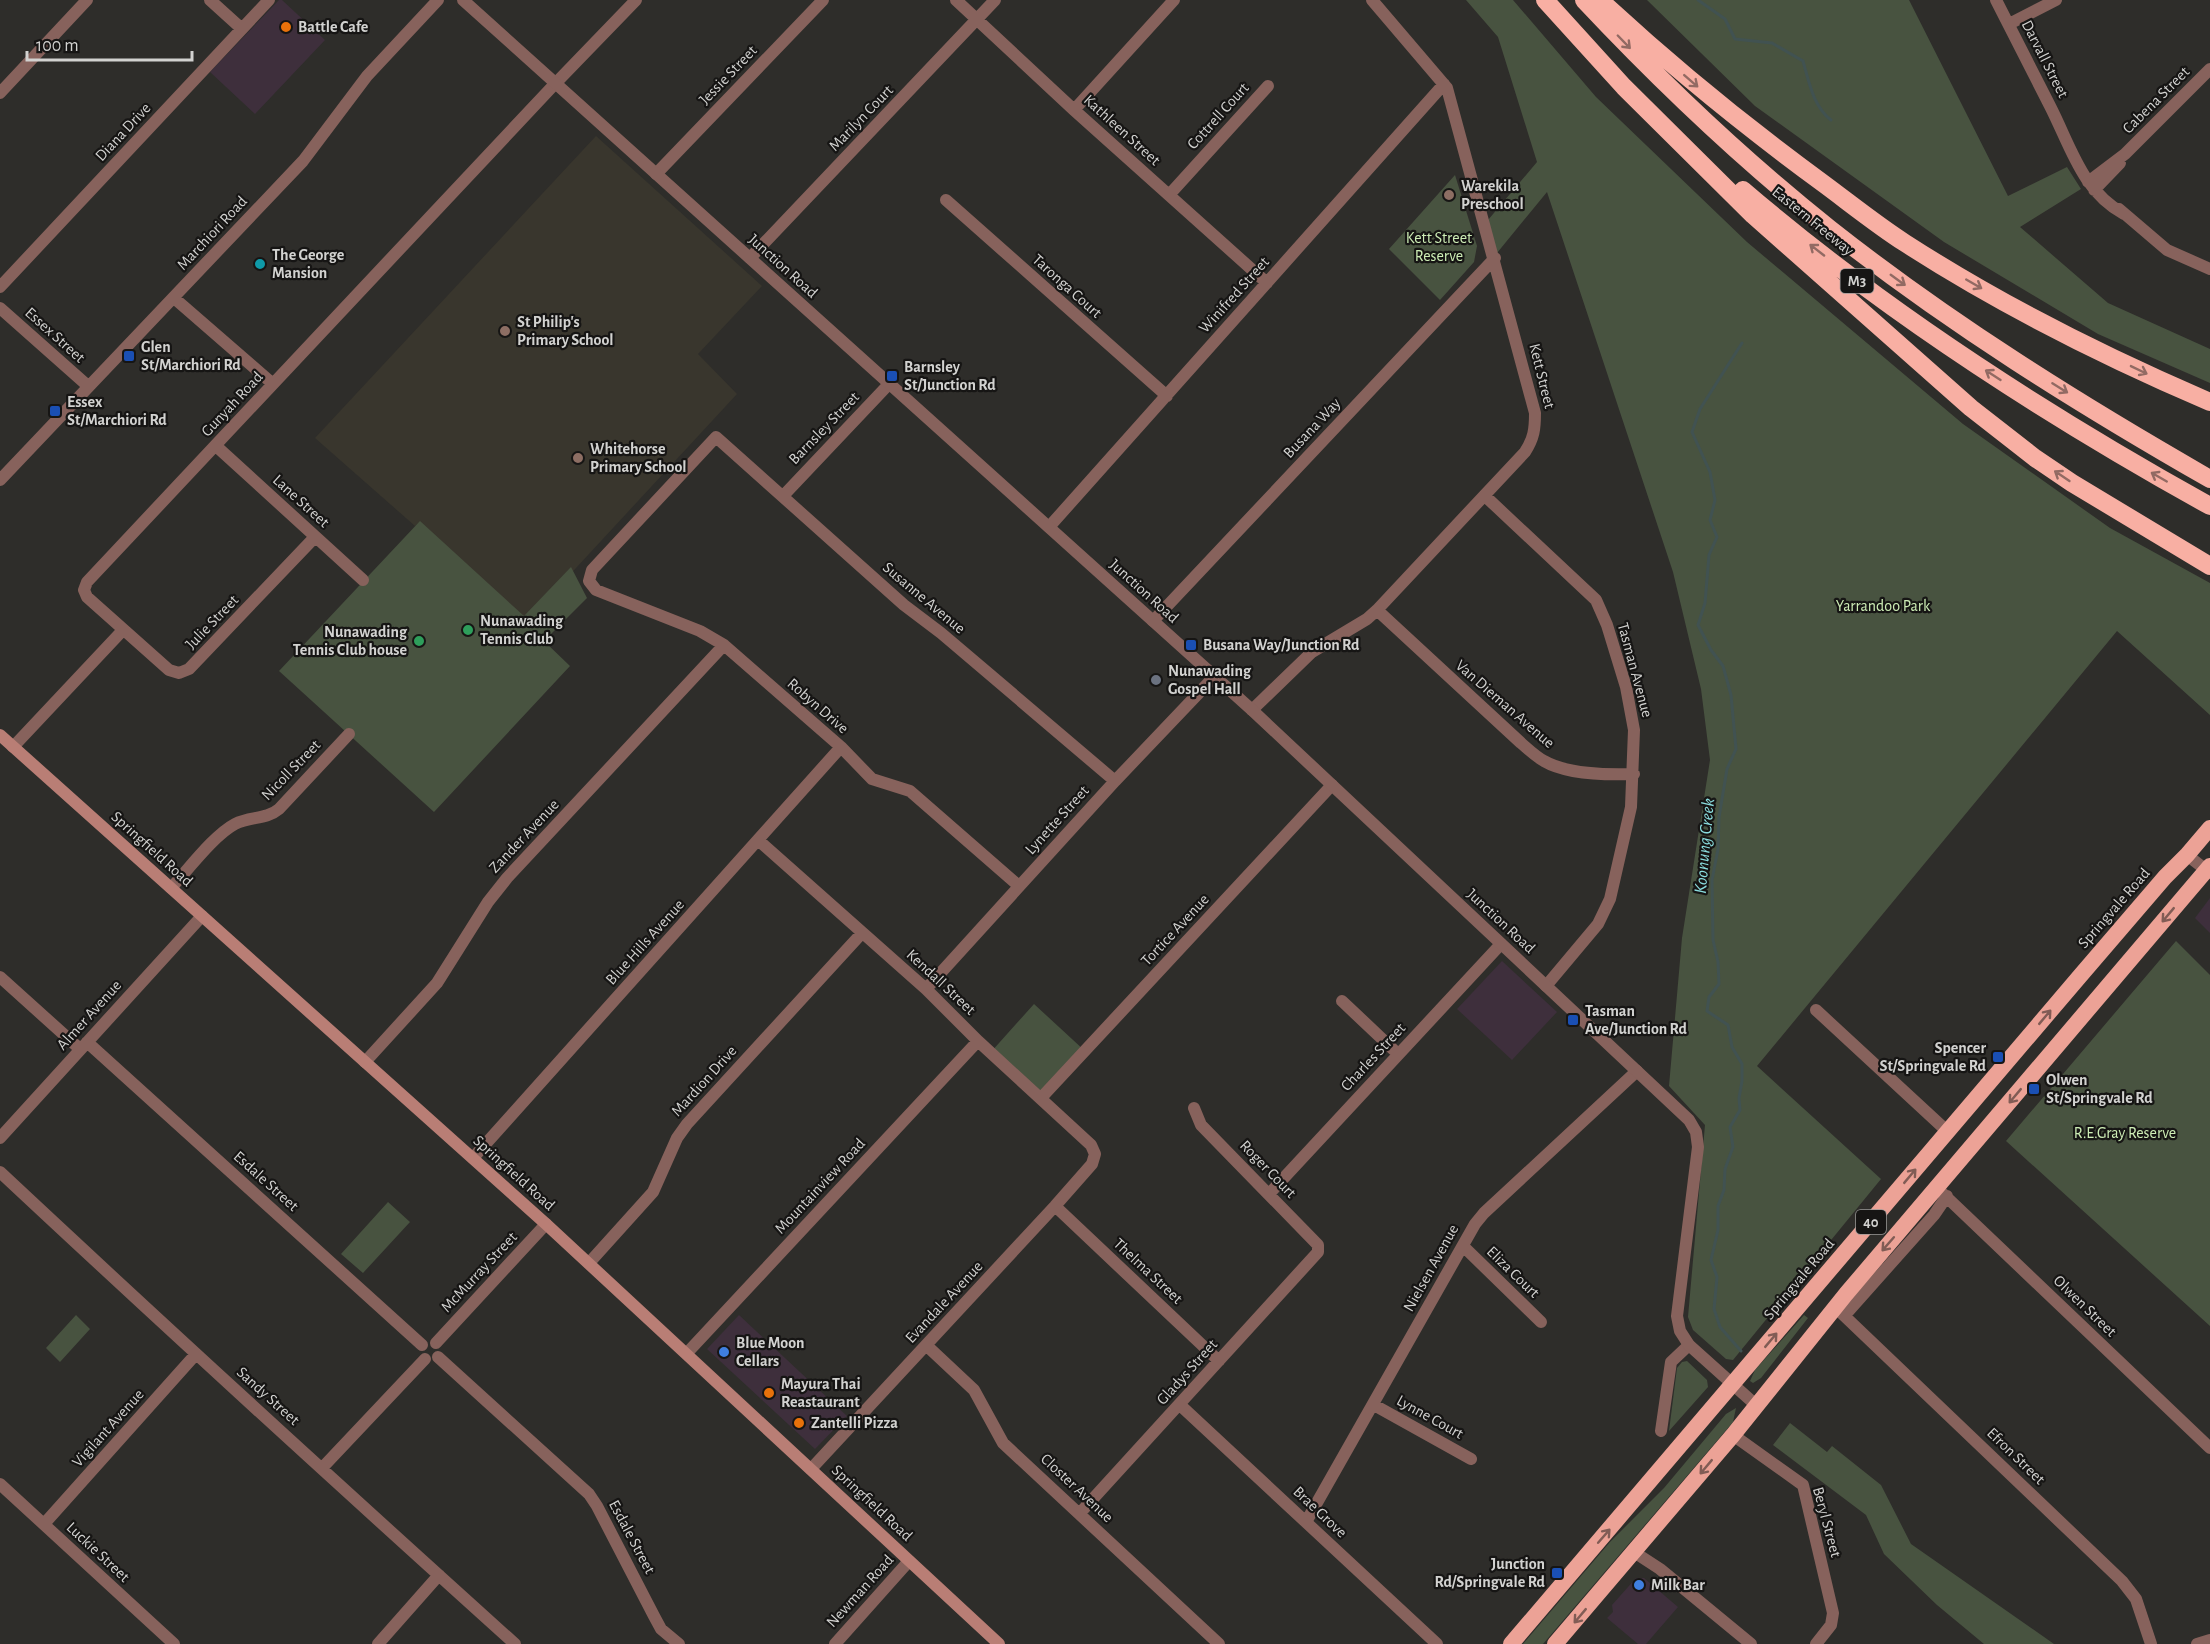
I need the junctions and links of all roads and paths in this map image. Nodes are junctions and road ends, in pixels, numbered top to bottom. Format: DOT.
graph roads {
  1 [pos="87,0"];
  2 [pos="210,0"];
  3 [pos="269,0"];
  4 [pos="438,0"];
  5 [pos="463,0"];
  6 [pos="636,0"];
  7 [pos="823,0"];
  8 [pos="956,0"];
  9 [pos="995,0"];
  10 [pos="1174,0"];
  11 [pos="1372,0"];
  12 [pos="1546,0"];
  13 [pos="1584,0"];
  14 [pos="1600,0"];
  15 [pos="1996,0"];
  16 [pos="2056,0"];
  17 [pos="977,20"];
  18 [pos="2009,24"];
  19 [pos="242,29"];
  20 [pos="2210,69"];
  21 [pos="556,84"];
  22 [pos="1444,84"];
  23 [pos="1268,86"];
  24 [pos="0,93"];
  25 [pos="1074,110"];
  26 [pos="656,174"];
  27 [pos="2094,184"];
  28 [pos="1169,195"];
  29 [pos="946,200"];
  30 [pos="750,258"];
  31 [pos="1495,258"];
  32 [pos="2210,269"];
  33 [pos="1267,283"];
  34 [pos="0,287"];
  35 [pos="174,298"];
  36 [pos="0,308"];
  37 [pos="273,384"];
  38 [pos="889,384"];
  39 [pos="88,386"];
  40 [pos="1167,396"];
  41 [pos="2210,402"];
  42 [pos="216,446"];
  43 [pos="2210,479"];
  44 [pos="0,480"];
  45 [pos="783,496"];
  46 [pos="1485,496"];
  47 [pos="2210,506"];
  48 [pos="1048,527"];
  49 [pos="315,537"];
  50 [pos="2210,566"];
  51 [pos="592,570"];
  52 [pos="363,580"];
  53 [pos="1377,610"];
  54 [pos="1154,621"];
  55 [pos="123,630"];
  56 [pos="724,645"];
  57 [pos="1214,677"];
  58 [pos="1252,710"];
  59 [pos="349,734"];
  60 [pos="0,735"];
  61 [pos="13,747"];
  62 [pos="841,747"];
  63 [pos="1634,774"];
  64 [pos="1114,781"];
  65 [pos="1332,785"];
  66 [pos="2210,828"];
  67 [pos="758,840"];
  68 [pos="2187,855"];
  69 [pos="2209,870"];
  70 [pos="1019,886"];
  71 [pos="171,888"];
  72 [pos="202,916"];
  73 [pos="862,933"];
  74 [pos="1501,944"];
  75 [pos="0,976"];
  76 [pos="1546,986"];
  77 [pos="926,989"];
  78 [pos="1342,1001"];
  79 [pos="1816,1010"];
  80 [pos="978,1041"];
  81 [pos="84,1045"];
  82 [pos="1398,1054"];
  83 [pos="365,1062"];
  84 [pos="1638,1071"];
  85 [pos="1041,1098"];
  86 [pos="1194,1108"];
  87 [pos="1948,1132"];
  88 [pos="0,1138"];
  89 [pos="1095,1154"];
  90 [pos="473,1158"];
  91 [pos="0,1172"];
  92 [pos="1942,1192"];
  93 [pos="1269,1194"];
  94 [pos="1055,1206"];
  95 [pos="546,1224"];
  96 [pos="1462,1246"];
  97 [pos="1318,1252"];
  98 [pos="589,1263"];
  99 [pos="1840,1311"];
  100 [pos="1541,1322"];
  101 [pos="436,1343"];
  102 [pos="422,1345"];
  103 [pos="1689,1345"];
  104 [pos="926,1346"];
  105 [pos="687,1353"];
  106 [pos="196,1354"];
  107 [pos="438,1357"];
  108 [pos="424,1359"];
  109 [pos="1219,1361"];
  110 [pos="1733,1385"];
  111 [pos="1374,1404"];
  112 [pos="1180,1405"];
  113 [pos="1757,1406"];
  114 [pos="1662,1431"];
  115 [pos="1733,1435"];
  116 [pos="2210,1448"];
  117 [pos="1470,1459"];
  118 [pos="323,1467"];
  119 [pos="811,1469"];
  120 [pos="0,1484"];
  121 [pos="1080,1513"];
  122 [pos="1306,1522"];
  123 [pos="44,1524"];
  124 [pos="1634,1552"];
  125 [pos="909,1561"];
  126 [pos="439,1575"];
  127 [pos="2210,1640"];
  128 [pos="174,1644"];
  129 [pos="378,1644"];
  130 [pos="515,1644"];
  131 [pos="679,1644"];
  132 [pos="835,1644"];
  133 [pos="999,1644"];
  134 [pos="1219,1644"];
  135 [pos="1437,1644"];
  136 [pos="1511,1644"];
  137 [pos="1556,1644"];
  138 [pos="1751,1644"];
  139 [pos="1815,1644"];
  140 [pos="2151,1644"];
  141 [pos="2197,1644"];
  1 -- 24 [label="street"];
  2 -- 19 [label="street"];
  3 -- 19 [label="street, Diana Drive"];
  4 -- 35 [label="street, Marchiori Road"];
  5 -- 21 [label="street, Junction Road"];
  6 -- 21 [label="street, Gunyah Road"];
  7 -- 26 [label="street, Jessie Street"];
  8 -- 17 [label="street, Kathleen Street"];
  9 -- 17 [label="street, Marilyn Court"];
  10 -- 25 [label="street"];
  11 -- 22 [label="street, Kett Street"];
  47 -- 12 [label="highway, Eastern Freeway / M3, one-way"];
  50 -- 12 [label="highway, one-way"];
  13 -- 43 [label="highway, Eastern Freeway / M3, one-way"];
  14 -- 41 [label="highway, one-way"];
  15 -- 18 [label="street, Darvall Street"];
  16 -- 18 [label="street"];
  17 -- 25 [label="street, Kathleen Street"];
  17 -- 30 [label="street, Marilyn Court"];
  18 -- 27 [label="street, Darvall Street"];
  19 -- 34 [label="street, Diana Drive"];
  20 -- 27 [label="street, Cabena Street"];
  21 -- 26 [label="street, Junction Road"];
  21 -- 37 [label="street, Gunyah Road"];
  22 -- 31 [label="street, Kett Street"];
  22 -- 33 [label="street, Winifred Street"];
  23 -- 28 [label="street, Cottrell Court"];
  25 -- 28 [label="street, Kathleen Street"];
  26 -- 30 [label="street, Junction Road"];
  27 -- 32 [label="street, Darvall Street"];
  28 -- 33 [label="street, Kathleen Street"];
  29 -- 40 [label="street, Taronga Court"];
  30 -- 38 [label="street, Junction Road"];
  31 -- 46 [label="street, Kett Street"];
  31 -- 54 [label="street, Busana Way"];
  33 -- 40 [label="street, Winifred Street"];
  35 -- 37 [label="street"];
  35 -- 39 [label="street, Marchiori Road"];
  36 -- 39 [label="street, Essex Street"];
  37 -- 42 [label="street, Gunyah Road"];
  38 -- 45 [label="street, Barnsley Street"];
  38 -- 48 [label="street, Junction Road"];
  39 -- 44 [label="street, Marchiori Road"];
  40 -- 48 [label="street, Winifred Street"];
  42 -- 49 [label="street, Lane Street"];
  42 -- 55 [label="street, Gunyah Road"];
  45 -- 51 [label="street, Susanne Avenue"];
  45 -- 64 [label="street, Susanne Avenue"];
  46 -- 53 [label="street, Kett Street"];
  46 -- 63 [label="street, Tasman Avenue"];
  48 -- 54 [label="street, Junction Road"];
  49 -- 52 [label="street, Lane Street"];
  49 -- 55 [label="street, Julie Street"];
  51 -- 56 [label="street, Robyn Drive"];
  53 -- 58 [label="street, Kett Street"];
  53 -- 63 [label="street, Van Dieman Avenue"];
  54 -- 57 [label="street, Junction Road"];
  55 -- 61 [label="street"];
  56 -- 62 [label="street, Robyn Drive"];
  56 -- 83 [label="street, Zander Avenue"];
  57 -- 58 [label="street, Junction Road"];
  57 -- 64 [label="street, Lynette Street"];
  58 -- 65 [label="street, Junction Road"];
  59 -- 71 [label="street, Nicoll Street"];
  60 -- 61 [label="main road, Springfield Road"];
  61 -- 71 [label="main road, Springfield Road"];
  62 -- 67 [label="street, Blue Hills Avenue"];
  62 -- 70 [label="street, Robyn Drive"];
  63 -- 76 [label="street, Tasman Avenue"];
  64 -- 70 [label="street, Lynette Street"];
  65 -- 74 [label="street, Junction Road"];
  65 -- 85 [label="street, Tortice Avenue"];
  66 -- 68 [label="highway, Springvale Road / 40"];
  67 -- 73 [label="street, Kendall Street"];
  67 -- 90 [label="street, Blue Hills Avenue"];
  68 -- 69 [label="street"];
  87 -- 68 [label="highway, Springvale Road / 40, one-way"];
  69 -- 92 [label="highway, 40, one-way"];
  70 -- 77 [label="street, Lynette Street"];
  71 -- 72 [label="main road, Springfield Road"];
  72 -- 81 [label="street, Almer Avenue"];
  72 -- 83 [label="main road, Springfield Road"];
  73 -- 77 [label="street, Kendall Street"];
  73 -- 98 [label="street, Mardion Drive"];
  74 -- 76 [label="street, Junction Road"];
  74 -- 82 [label="street, Charles Street"];
  75 -- 81 [label="street, Esdale Street"];
  76 -- 84 [label="street, Junction Road"];
  77 -- 80 [label="street, Kendall Street"];
  78 -- 82 [label="street"];
  79 -- 87 [label="street"];
  80 -- 85 [label="street, Kendall Street"];
  80 -- 105 [label="street, Mountainview Road"];
  81 -- 88 [label="street, Almer Avenue"];
  81 -- 102 [label="street, Esdale Street"];
  82 -- 93 [label="street, Charles Street"];
  83 -- 90 [label="main road, Springfield Road"];
  84 -- 96 [label="street, Nielsen Avenue"];
  84 -- 103 [label="street, Junction Road"];
  85 -- 89 [label="street, Kendall Street"];
  86 -- 93 [label="street, Roger Court"];
  110 -- 87 [label="highway, Springvale Road / 40, one-way"];
  89 -- 94 [label="street, Evandale Avenue"];
  90 -- 95 [label="main road, Springfield Road"];
  91 -- 106 [label="street, Sandy Street"];
  92 -- 99 [label="highway, 40, one-way"];
  92 -- 116 [label="street, Olwen Street"];
  93 -- 97 [label="street, Roger Court"];
  94 -- 104 [label="street, Evandale Avenue"];
  94 -- 109 [label="street, Thelma Street"];
  95 -- 98 [label="main road, Springfield Road"];
  95 -- 101 [label="street, McMurray Street"];
  96 -- 100 [label="street, Eliza Court"];
  96 -- 111 [label="street, Nielsen Avenue"];
  97 -- 109 [label="street, Gladys Street"];
  98 -- 105 [label="main road, Springfield Road"];
  99 -- 113 [label="highway, 40"];
  99 -- 140 [label="street, Efron Street"];
  101 -- 102 [label="street"];
  101 -- 107 [label="street"];
  102 -- 108 [label="street"];
  103 -- 110 [label="street, Junction Road"];
  103 -- 114 [label="street"];
  104 -- 119 [label="street, Evandale Avenue"];
  104 -- 121 [label="street, Closter Avenue"];
  105 -- 119 [label="main road, Springfield Road"];
  106 -- 118 [label="street, Sandy Street"];
  106 -- 123 [label="street, Vigilant Avenue"];
  107 -- 108 [label="street"];
  107 -- 131 [label="street, Esdale Street"];
  108 -- 118 [label="street"];
  109 -- 112 [label="street, Gladys Street"];
  110 -- 113 [label="street, Junction Road"];
  136 -- 110 [label="highway, Springvale Road / 40, one-way"];
  111 -- 117 [label="street, Lynne Court"];
  111 -- 122 [label="street, Nielsen Avenue"];
  112 -- 121 [label="street, Gladys Street"];
  112 -- 122 [label="street, Brae Grove"];
  113 -- 115 [label="highway, 40"];
  115 -- 124 [label="highway, 40, one-way"];
  115 -- 139 [label="street, Beryl Street"];
  118 -- 126 [label="street, Sandy Street"];
  119 -- 125 [label="main road, Springfield Road"];
  120 -- 123 [label="street, Luckie Street"];
  121 -- 134 [label="street, Closter Avenue"];
  122 -- 135 [label="street, Brae Grove"];
  123 -- 128 [label="street, Luckie Street"];
  124 -- 137 [label="highway, 40, one-way"];
  124 -- 138 [label="street"];
  125 -- 132 [label="street, Newman Road"];
  125 -- 133 [label="main road, Springfield Road"];
  126 -- 129 [label="street"];
  126 -- 130 [label="street, Sandy Street"];
  127 -- 141 [label="street"];
}
